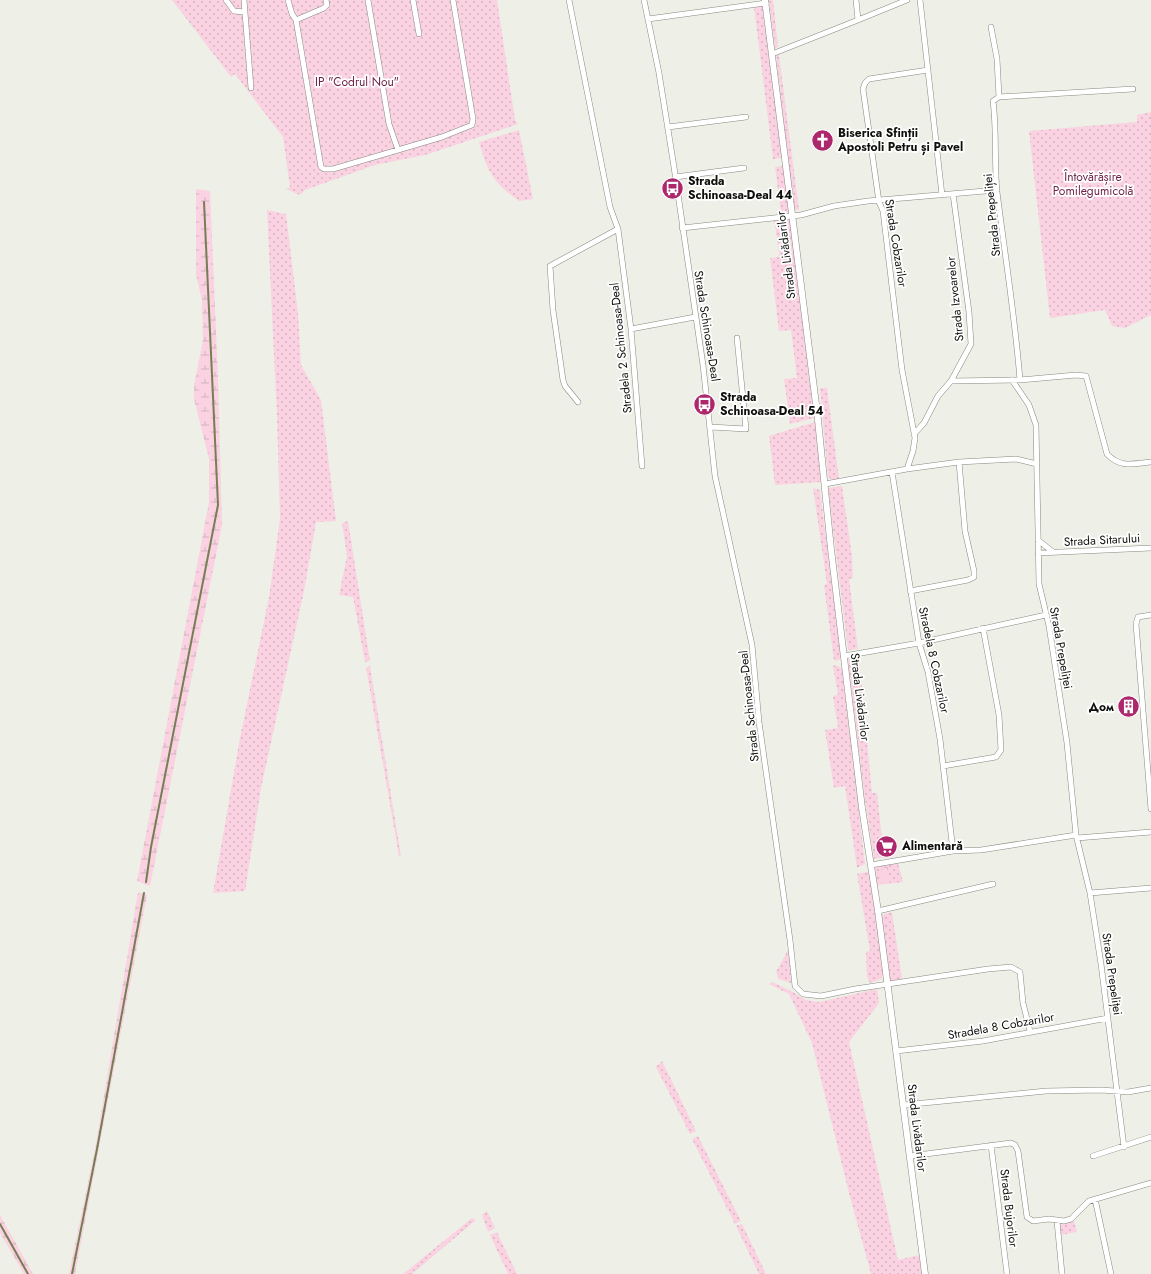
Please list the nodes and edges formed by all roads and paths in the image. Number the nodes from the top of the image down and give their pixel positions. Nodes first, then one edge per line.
1 (226, 0) edge
2 (244, 0) edge
3 (288, 0) edge
4 (326, 0) edge
5 (368, 0) edge
6 (413, 0) edge
7 (453, 0) edge
8 (569, 0) edge
9 (644, 0) edge
10 (856, 0) edge
11 (907, 0) edge
12 (920, 0) edge
13 (766, 1) edge
14 (244, 12) junction
15 (648, 19) junction
16 (296, 20) junction
17 (858, 20) junction
18 (991, 27) dead end
19 (419, 34) dead end
20 (772, 54) junction
21 (928, 70) junction
22 (251, 88) dead end
23 (1133, 89) dead end
24 (999, 97) junction
25 (746, 117) dead end
26 (668, 127) junction
27 (398, 150) junction
28 (744, 168) dead end
29 (675, 177) junction
30 (997, 190) junction
31 (953, 194) junction
32 (942, 196) junction
33 (879, 202) junction
34 (793, 215) junction
35 (682, 228) junction
36 (618, 229) junction
37 (695, 317) junction
38 (631, 329) junction
39 (737, 338) dead end
40 (1012, 380) junction
41 (1020, 380) junction
42 (951, 381) junction
43 (578, 402) dead end
44 (711, 427) junction
45 (914, 434) junction
46 (959, 462) junction
47 (1151, 462) edge
48 (1037, 464) junction
49 (642, 466) dead end
50 (907, 469) junction
51 (892, 472) junction
52 (825, 484) junction
53 (1038, 540) junction
54 (1151, 548) edge
55 (1053, 552) junction
56 (1038, 553) junction
57 (910, 592) junction
58 (1046, 615) junction
59 (1151, 615) edge
60 (983, 628) junction
61 (919, 643) junction
62 (844, 656) junction
63 (943, 766) junction
64 (1151, 809) edge
65 (1151, 832) edge
66 (1077, 836) junction
67 (953, 851) junction
68 (871, 865) junction
69 (993, 884) dead end
70 (1151, 888) edge
71 (1090, 893) junction
72 (878, 911) junction
73 (887, 985) junction
74 (1108, 1018) junction
75 (1030, 1031) junction
76 (896, 1051) junction
77 (1151, 1088) edge
78 (1116, 1091) junction
79 (903, 1105) junction
80 (1151, 1137) edge
81 (991, 1145) junction
82 (1124, 1147) junction
83 (910, 1156) junction
84 (1093, 1156) dead end
85 (1151, 1183) edge
86 (1095, 1198) junction
87 (1057, 1221) junction
88 (926, 1274) edge
89 (1007, 1274) edge
90 (1062, 1274) edge
91 (1111, 1274) edge

1 - 14 street
2 - 14 street
3 - 16 street
4 - 16 street
5 - 27 street
6 - 19 street
7 - 27 street
8 - 36 street, Stradela 2 Schinoasa-Deal
9 - 15 street, Strada Schinoasa-Deal
10 - 17 street
11 - 17 street
12 - 21 street
13 - 15 street
13 - 20 street, Strada Livădarilor
14 - 22 street
15 - 26 street, Strada Schinoasa-Deal
16 - 27 street
17 - 20 street
18 - 24 street, Strada Prepeliței
20 - 34 street, Strada Livădarilor
21 - 32 street
21 - 33 street, Strada Cobzarilor
23 - 24 street
24 - 30 street, Strada Prepeliței
25 - 26 street
26 - 29 street, Strada Schinoasa-Deal
28 - 29 street
29 - 35 street, Strada Schinoasa-Deal
30 - 31 street
30 - 41 street, Strada Prepeliței
31 - 32 street
31 - 42 street, Strada Izvoarelor
32 - 33 street
33 - 34 street
33 - 45 street, Strada Cobzarilor
34 - 35 street
34 - 52 street, Strada Livădarilor
35 - 37 street, Strada Schinoasa-Deal
36 - 38 street, Stradela 2 Schinoasa-Deal
36 - 43 street
37 - 38 street
37 - 44 street, Strada Schinoasa-Deal
38 - 49 street, Stradela 2 Schinoasa-Deal
39 - 44 street
40 - 41 street
40 - 42 street
40 - 48 street, Strada Prepeliței
41 - 47 street
42 - 45 street, Strada Izvoarelor
44 - 73 street, Strada Schinoasa-Deal
45 - 50 street, Strada Cobzarilor
46 - 48 street
46 - 50 street
46 - 57 street
48 - 53 street, Strada Prepeliței
50 - 51 street
51 - 52 street
51 - 57 street, Stradela 8 Cobzarilor
52 - 62 street, Strada Livădarilor
53 - 55 street, Strada Sitarului
53 - 56 street, Strada Prepeliței
54 - 55 street, Strada Sitarului
55 - 56 street, Strada Sitarului
56 - 58 street, Strada Prepeliței
57 - 61 street, Stradela 8 Cobzarilor
58 - 60 street
58 - 66 street, Strada Prepeliței
59 - 64 street
60 - 61 street
60 - 63 street
61 - 62 street
61 - 63 street, Stradela 8 Cobzarilor
62 - 68 street, Strada Livădarilor
63 - 67 street, Stradela 8 Cobzarilor
65 - 66 street
66 - 67 street
66 - 71 street, Strada Prepeliței
67 - 68 street
68 - 72 street, Strada Livădarilor
69 - 72 street
70 - 71 street
71 - 74 street, Strada Prepeliței
72 - 73 street, Strada Livădarilor
73 - 75 street
73 - 76 street, Strada Livădarilor
74 - 75 street, Stradela 8 Cobzarilor
74 - 78 street, Strada Prepeliței
75 - 76 street, Stradela 8 Cobzarilor
76 - 79 street, Strada Livădarilor
77 - 78 street
78 - 79 street
78 - 82 street, Strada Prepeliței
79 - 83 street, Strada Livădarilor
80 - 82 street
81 - 83 street
81 - 87 street
81 - 89 street, Strada Bujorilor
82 - 84 street
83 - 88 street, Strada Livădarilor
85 - 86 street
86 - 87 street
86 - 91 street
87 - 90 street

